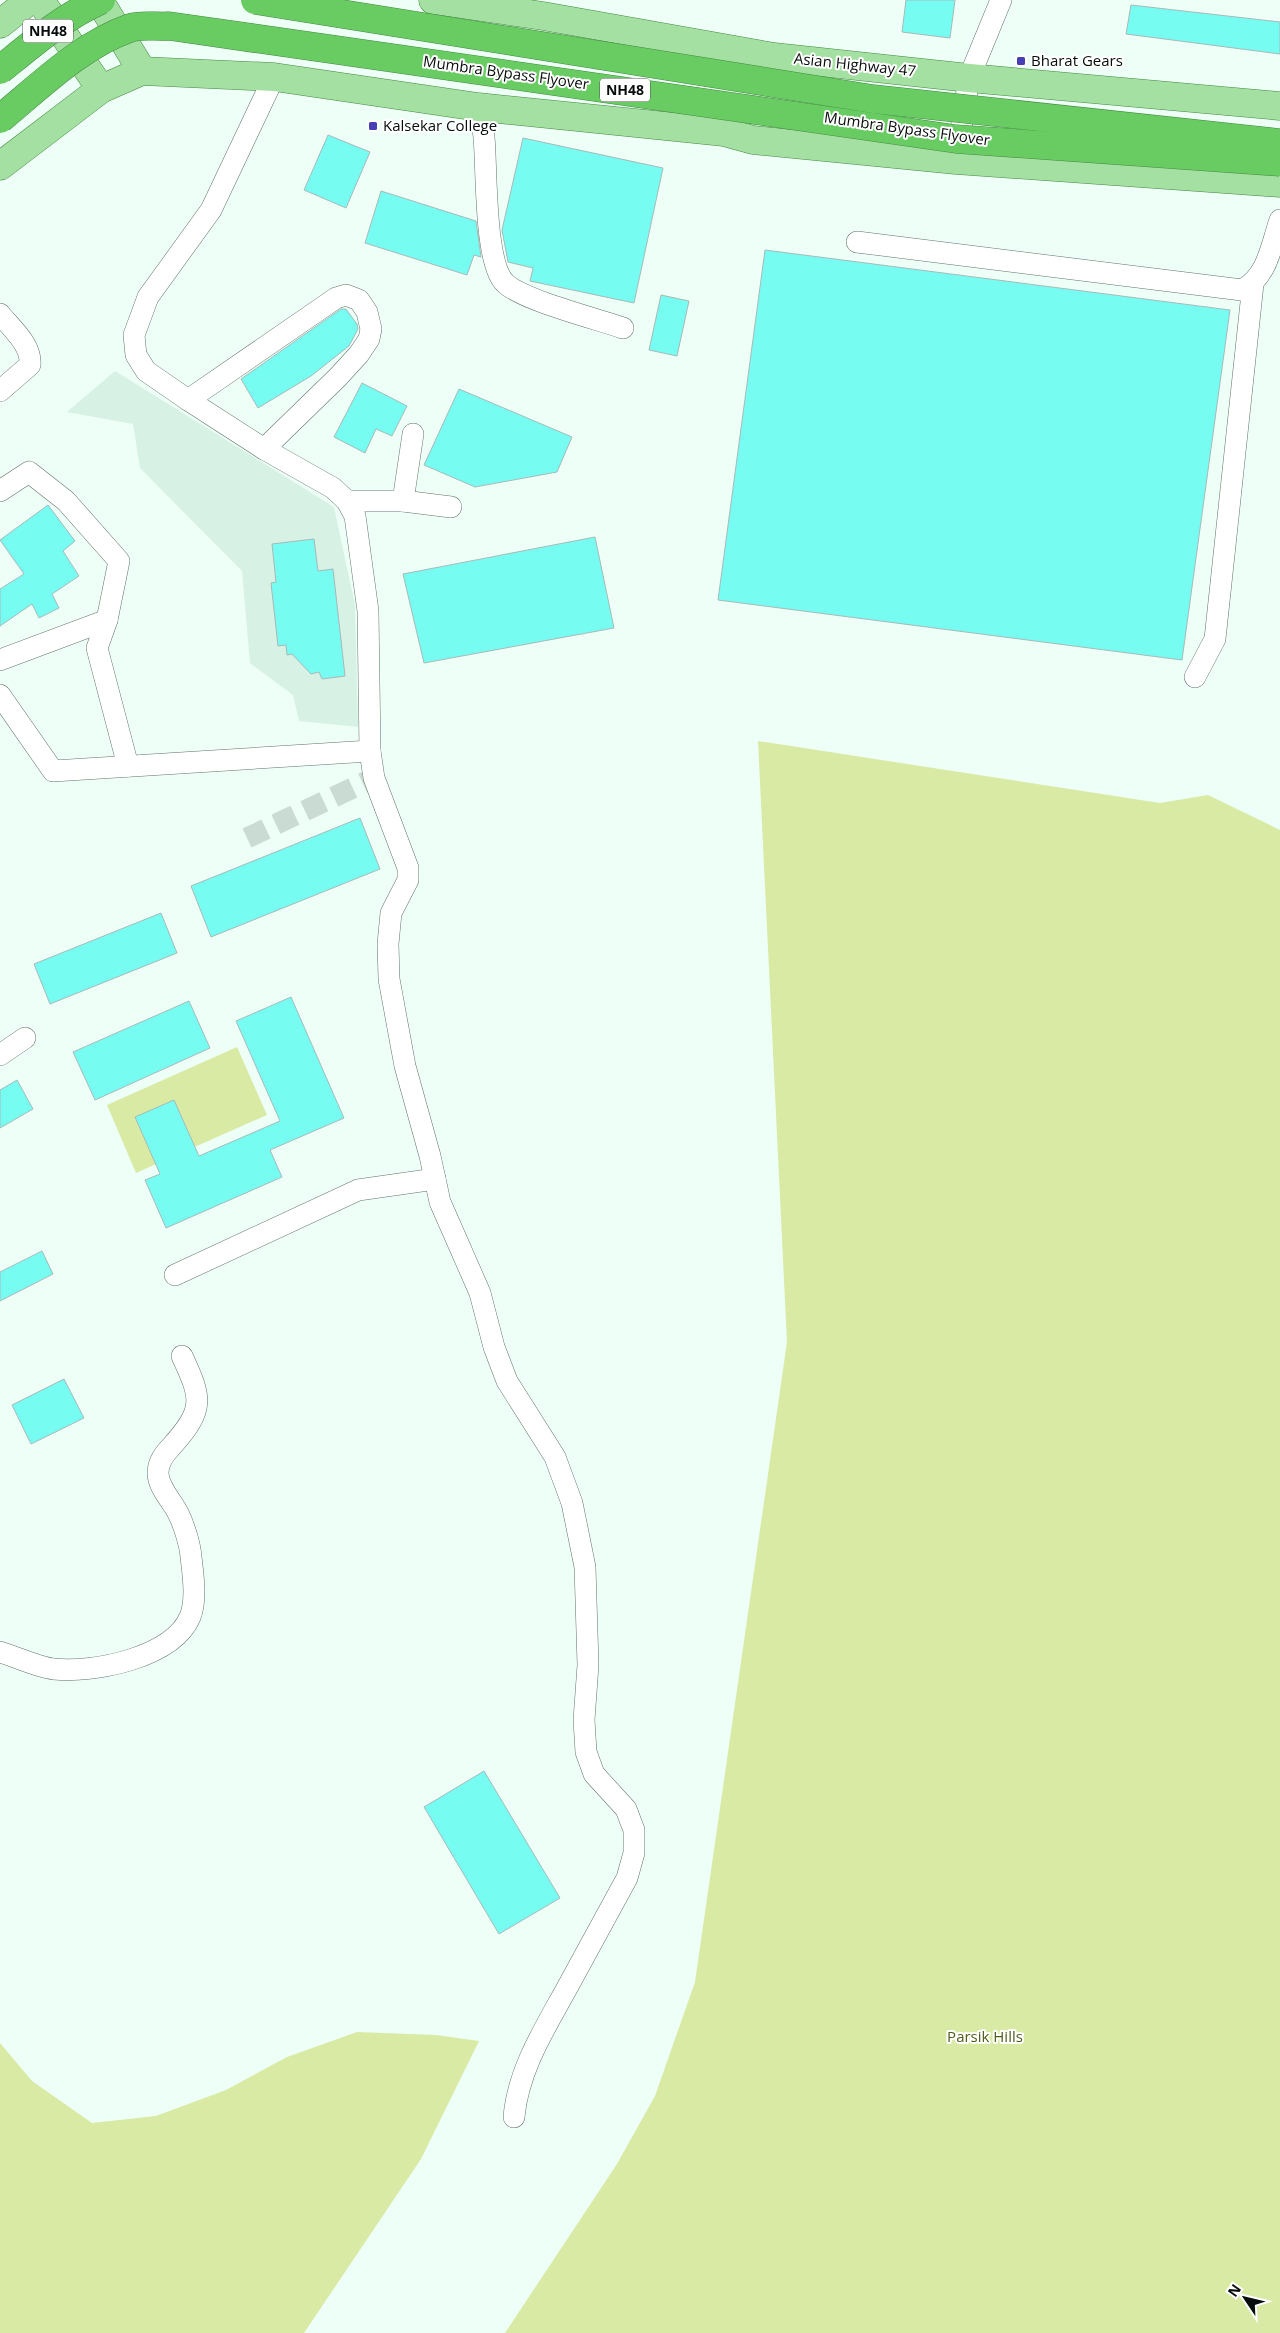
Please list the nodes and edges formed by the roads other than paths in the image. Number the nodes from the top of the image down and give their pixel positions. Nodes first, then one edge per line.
1 (30, 0) edge
2 (40, 0) edge
3 (100, 0) edge
4 (255, 0) edge
5 (433, 0) edge
6 (1001, 0) edge
7 (534, 7) edge
8 (0, 24) edge
9 (0, 70) edge
10 (142, 71) junction
11 (274, 77) junction
12 (969, 78) junction
13 (101, 89) junction
14 (1280, 106) edge
15 (478, 107) junction
16 (0, 119) edge
17 (1280, 143) edge
18 (956, 160) junction
19 (1280, 162) edge
20 (0, 166) edge
21 (1280, 183) edge
22 (1280, 220) edge
23 (858, 242) dead end
24 (1253, 284) junction
25 (0, 314) edge
26 (623, 328) dead end
27 (0, 391) edge
28 (188, 400) junction
29 (413, 434) dead end
30 (264, 449) junction
31 (0, 491) edge
32 (403, 500) junction
33 (347, 501) junction
34 (451, 507) dead end
35 (106, 620) junction
36 (0, 660) edge
37 (1195, 677) dead end
38 (1, 698) edge
39 (370, 751) junction
40 (128, 766) junction
41 (25, 1038) dead end
42 (0, 1055) edge
43 (435, 1179) junction
44 (175, 1275) dead end
45 (182, 1356) dead end
46 (0, 1652) edge
47 (514, 2117) dead end

1 - 8 main road, NH48
2 - 13 main road, NH48
3 - 9 highway, NH48, bridge
3 - 10 main road, NH48
4 - 17 highway, Mumbra Bypass Flyover / NH48, bridge
5 - 7 main road, Asian Highway 47
6 - 12 street
7 - 12 main road, Asian Highway 47
10 - 11 main road, NH48
10 - 13 main road, NH48
11 - 15 main road, NH48
11 - 28 street
12 - 14 main road, Asian Highway 47
12 - 18 street
13 - 20 main road, NH48
15 - 18 main road, NH48
15 - 26 street
16 - 19 highway, Mumbra Bypass Flyover / NH48, bridge
18 - 21 main road, NH48
22 - 24 street
23 - 24 street
24 - 37 street
25 - 27 street
28 - 30 street
28 - 30 street
29 - 32 street
30 - 33 street
31 - 35 street
32 - 33 street
32 - 34 street
33 - 39 street
35 - 36 street
35 - 40 street
38 - 40 street
39 - 40 street
39 - 43 street
41 - 42 street
43 - 44 street
43 - 47 street
45 - 46 street

